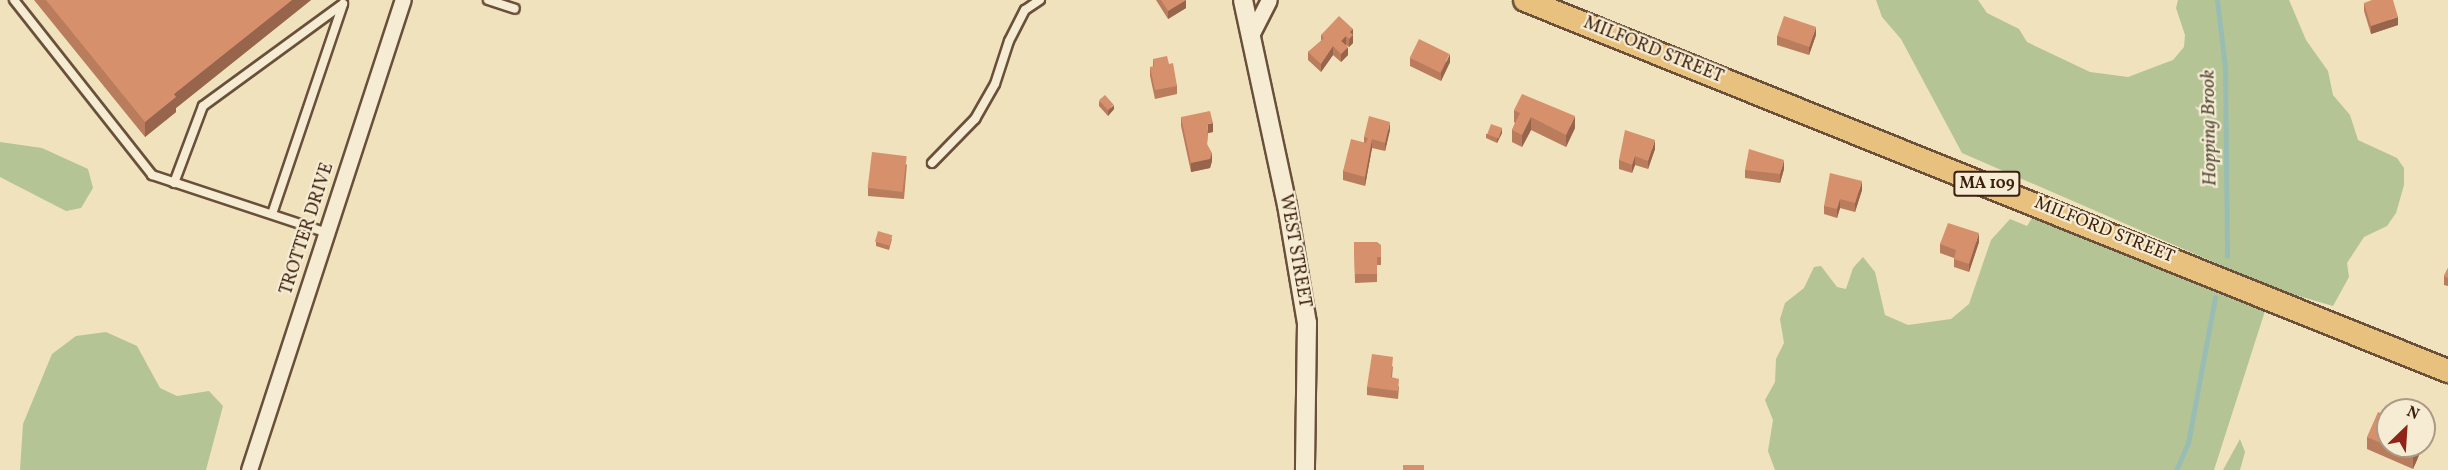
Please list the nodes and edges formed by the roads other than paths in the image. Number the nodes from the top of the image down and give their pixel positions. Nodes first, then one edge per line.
1 (14, 0) edge
2 (403, 0) edge
3 (488, 0) edge
4 (1040, 0) edge
5 (1243, 0) edge
6 (1269, 0) edge
7 (1525, 0) edge
8 (343, 2) edge
9 (515, 9) dead end
10 (1251, 34) junction
11 (932, 163) dead end
12 (174, 183) junction
13 (272, 214) junction
14 (327, 233) junction
15 (2448, 371) edge
16 (249, 470) edge
17 (1305, 470) edge

1 - 12 lane
2 - 14 street, TROTTER DRIVE
3 - 9 lane
4 - 11 lane
5 - 10 street, WEST STREET
6 - 10 street
7 - 15 main road, MILFORD STREET / MA 109
8 - 12 lane
8 - 13 lane
10 - 17 street, WEST STREET
12 - 13 lane
13 - 14 lane
14 - 16 street, TROTTER DRIVE

